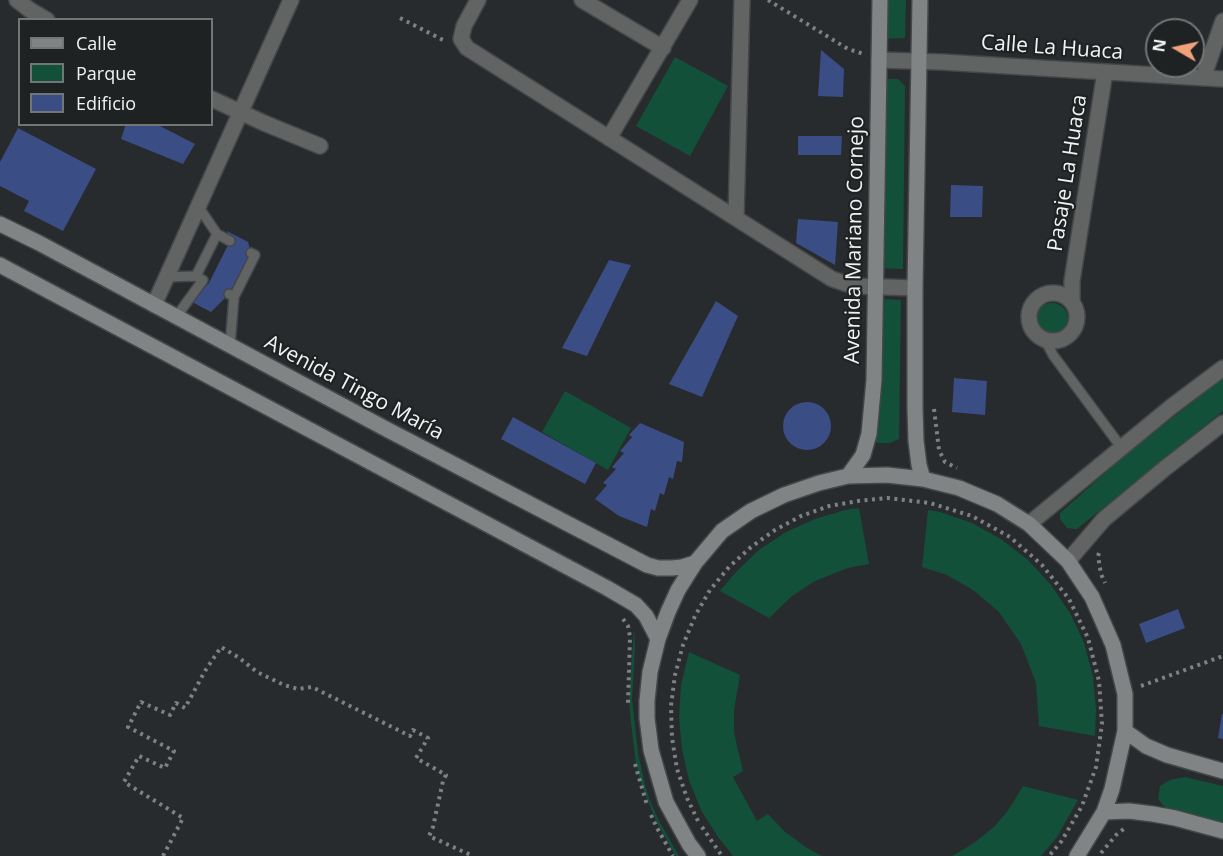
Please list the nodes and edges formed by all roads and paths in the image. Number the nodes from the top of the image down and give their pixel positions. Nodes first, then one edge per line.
1 (17, 0) edge
2 (291, 0) edge
3 (478, 0) edge
4 (582, 0) edge
5 (690, 0) edge
6 (742, 0) edge
7 (768, 0) edge
8 (880, 0) edge
9 (920, 0) edge
10 (44, 18) edge
11 (400, 18) dead end
12 (1223, 21) edge
13 (461, 39) junction
14 (663, 48) junction
15 (848, 49) dead end
16 (879, 60) junction
17 (919, 61) junction
18 (1105, 72) junction
19 (1205, 72) edge
20 (1145, 74) edge
21 (1203, 78) edge
22 (1223, 79) edge
23 (213, 99) edge
24 (240, 112) junction
25 (609, 138) junction
26 (320, 146) dead end
27 (198, 206) junction
28 (736, 217) junction
29 (0, 224) edge
30 (217, 234) junction
31 (230, 241) dead end
32 (251, 253) dead end
33 (0, 265) edge
34 (166, 277) junction
35 (203, 279) junction
36 (1072, 281) junction
37 (875, 287) junction
38 (915, 288) junction
39 (1056, 293) junction
40 (1072, 302) junction
41 (154, 305) junction
42 (176, 317) junction
43 (230, 345) junction
44 (1051, 346) junction
45 (1223, 368) edge
46 (915, 408) junction
47 (1223, 423) edge
48 (1121, 447) junction
49 (959, 469) dead end
50 (848, 476) junction
51 (923, 479) junction
52 (1029, 524) junction
53 (1068, 561) junction
54 (694, 563) junction
55 (658, 639) junction
56 (1223, 656) edge
57 (1140, 686) dead end
58 (1125, 731) junction
59 (1223, 771) edge
60 (1104, 812) junction
61 (1129, 826) dead end
62 (1223, 831) edge
63 (163, 856) edge
64 (473, 856) edge
65 (698, 856) edge
66 (722, 856) edge
67 (1049, 856) edge
68 (1077, 856) edge
69 (1099, 856) edge

1 - 10 street
2 - 24 street
3 - 13 street
4 - 14 street
5 - 14 street
6 - 28 street
7 - 15 path
8 - 16 main road, Avenida Mariano Cornejo
9 - 17 main road
11 - 13 path
12 - 19 street
13 - 25 street
14 - 25 street
16 - 17 street, Calle La Huaca
16 - 37 main road, Avenida Mariano Cornejo
17 - 18 street, Calle La Huaca
17 - 38 main road
18 - 20 street, Calle La Huaca
18 - 36 street, Pasaje La Huaca
21 - 22 street, Calle La Huaca
23 - 24 street
24 - 26 street
24 - 27 street
25 - 28 street
27 - 30 lane
27 - 34 street
28 - 37 street
29 - 41 main road, Avenida Tingo María
30 - 31 lane
30 - 35 lane
32 - 43 lane
33 - 55 main road
34 - 35 lane
34 - 41 street
35 - 42 lane
36 - 39 street, Pasaje La Huaca
36 - 40 street, Pasaje La Huaca
37 - 38 street
37 - 50 main road, Avenida Mariano Cornejo
38 - 46 main road
39 - 40 street
39 - 44 street
40 - 44 street
41 - 42 main road, Avenida Tingo María
42 - 43 main road, Avenida Tingo María
43 - 54 main road, Avenida Tingo María
44 - 48 lane
45 - 48 street
46 - 49 path
46 - 51 main road
47 - 53 street
48 - 52 street
50 - 51 main road
50 - 54 main road
51 - 52 main road
52 - 53 main road
53 - 58 main road
54 - 55 main road
55 - 65 main road
56 - 57 path
58 - 59 main road
58 - 60 main road
60 - 62 main road
60 - 68 main road
61 - 69 path
63 - 64 path
66 - 67 path

